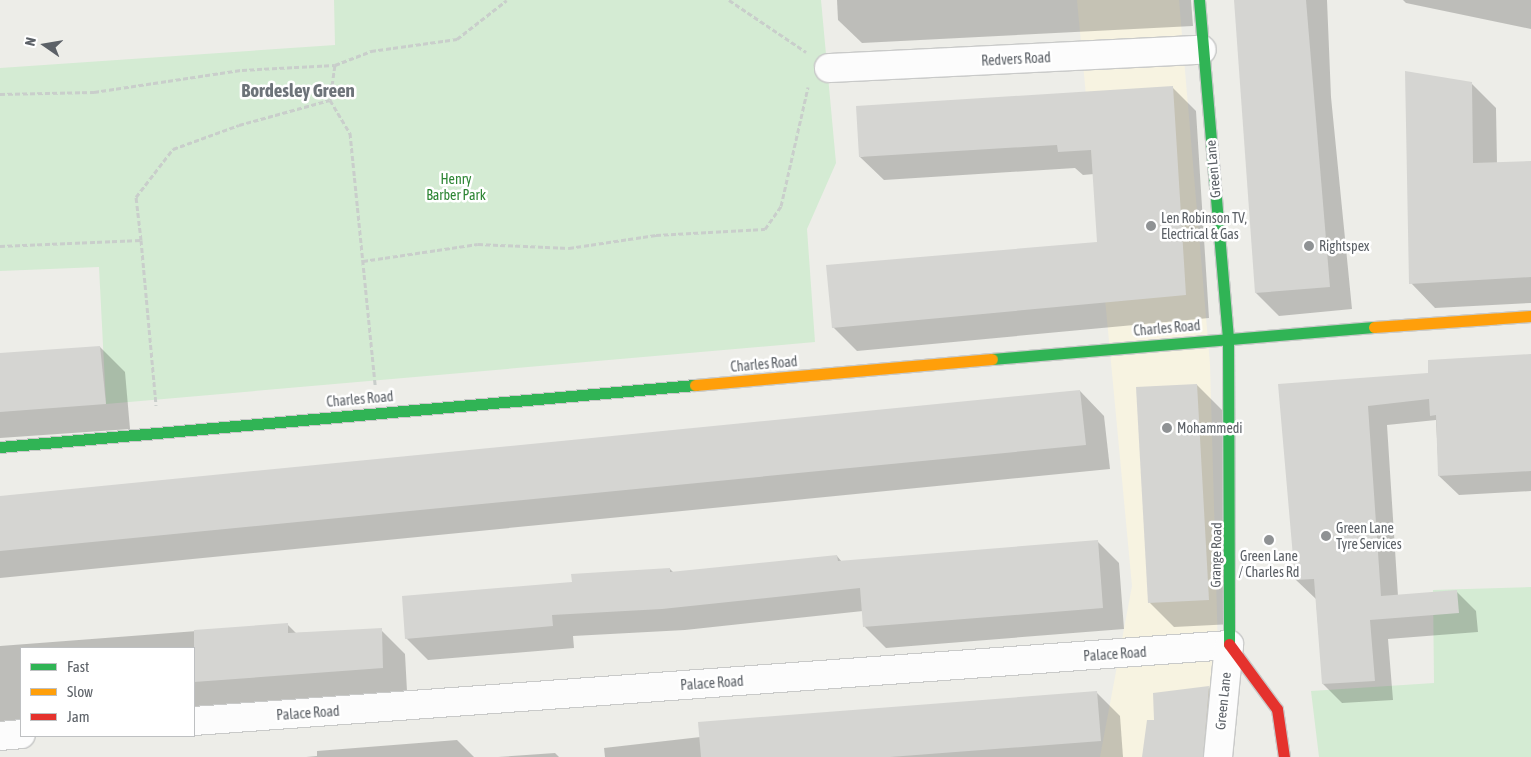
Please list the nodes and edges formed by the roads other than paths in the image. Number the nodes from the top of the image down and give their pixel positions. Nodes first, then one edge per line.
1 (1199, 0) edge
2 (1202, 50) junction
3 (829, 68) road end
4 (1531, 316) edge
5 (1228, 338) junction
6 (0, 447) edge
7 (1229, 645) junction
8 (195, 721) edge
9 (20, 734) edge
10 (0, 736) edge
11 (1218, 757) edge
12 (1284, 757) edge

1 - 2 street, Green Lane
2 - 3 street, Redvers Road
2 - 5 street, Green Lane
4 - 5 street, Charles Road
5 - 6 street, Charles Road
5 - 7 street, Grange Road
7 - 8 street, Palace Road
7 - 11 street, Green Lane
7 - 12 street
9 - 10 street

